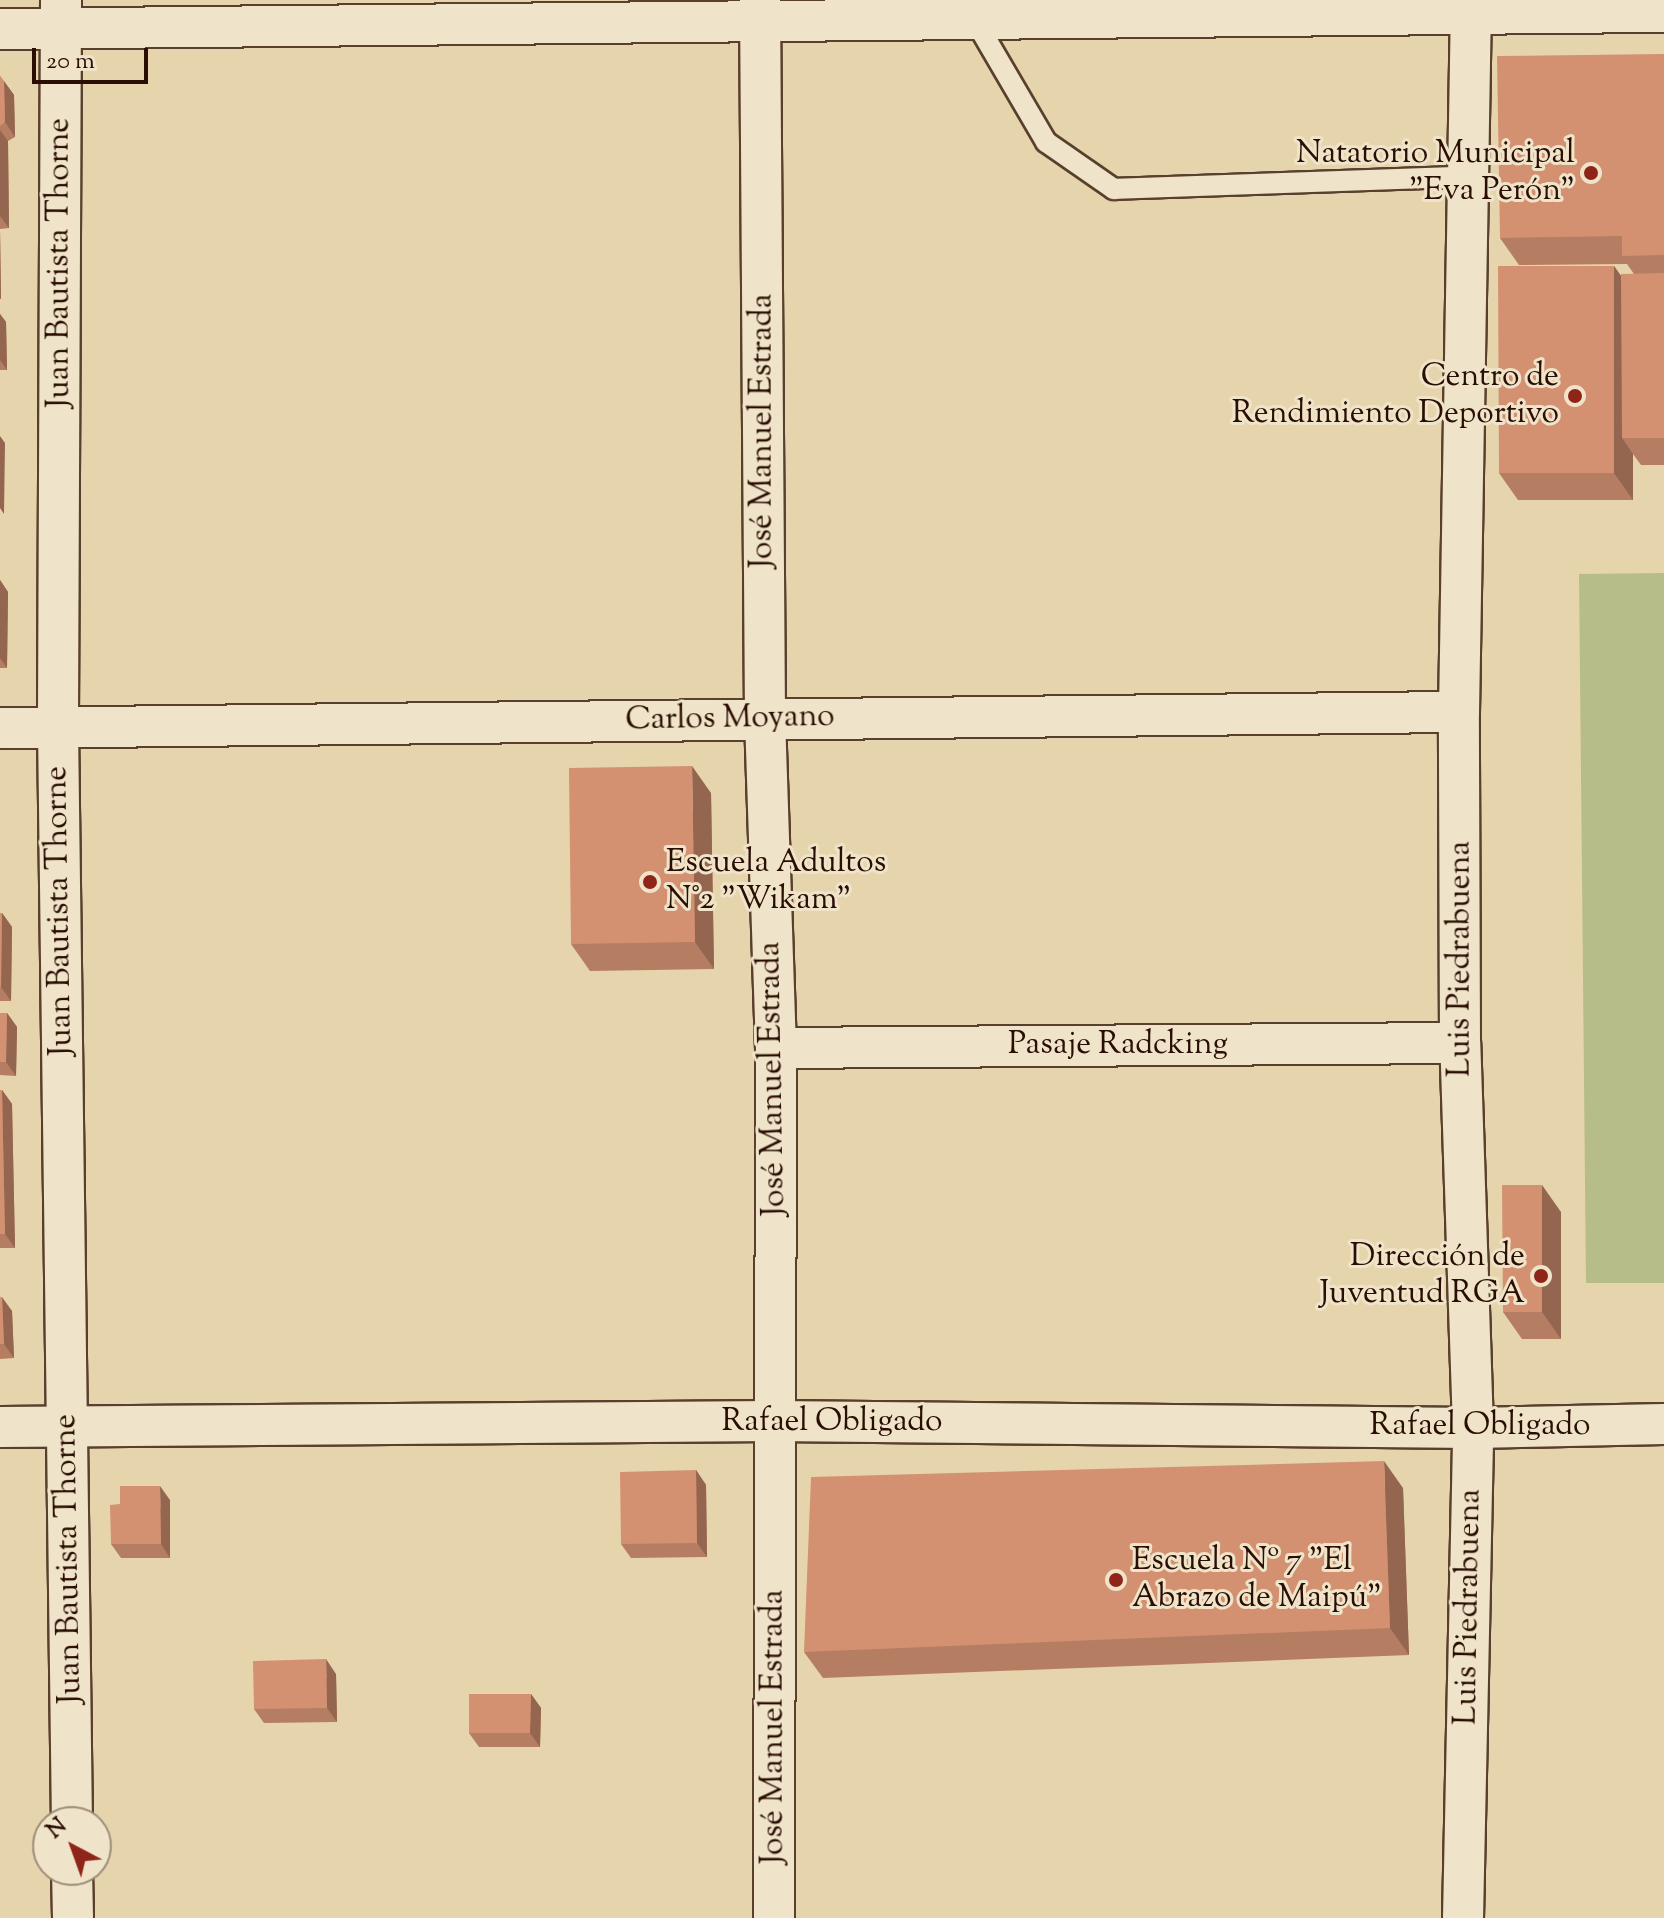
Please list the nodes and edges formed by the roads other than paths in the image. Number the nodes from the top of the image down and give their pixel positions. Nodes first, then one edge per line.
1 (1471, 7) edge
2 (760, 9) edge
3 (1664, 12) edge
4 (61, 15) edge
5 (976, 22) junction
6 (0, 29) edge
7 (1466, 177) junction
8 (1459, 712) junction
9 (765, 718) junction
10 (58, 727) junction
11 (0, 728) edge
12 (1460, 1043) junction
13 (776, 1048) junction
14 (773, 1421) junction
15 (1664, 1424) edge
16 (67, 1426) junction
17 (0, 1427) edge
18 (1473, 1428) junction
19 (72, 1806) edge
20 (72, 1886) edge
21 (73, 1918) edge
22 (774, 1918) edge
23 (1463, 1918) edge

1 - 3 street
1 - 5 street
1 - 7 street, Luis Piedrabuena
2 - 4 street
2 - 5 street
2 - 9 street, José Manuel Estrada
4 - 6 street
4 - 10 street, Juan Bautista Thorne
5 - 7 lane
7 - 8 street, Luis Piedrabuena
8 - 9 street, Carlos Moyano
8 - 12 street, Luis Piedrabuena
9 - 10 street, Carlos Moyano
9 - 13 street, José Manuel Estrada
10 - 11 street, Carlos Moyano
10 - 16 street, Juan Bautista Thorne
12 - 13 street, Pasaje Radcking
12 - 18 street, Luis Piedrabuena
13 - 14 street, José Manuel Estrada
14 - 16 street, Rafael Obligado
14 - 18 street, Rafael Obligado
14 - 22 street, José Manuel Estrada
15 - 18 street, Rafael Obligado
16 - 17 street, Rafael Obligado
16 - 19 street, Juan Bautista Thorne
18 - 23 street, Luis Piedrabuena
20 - 21 street

